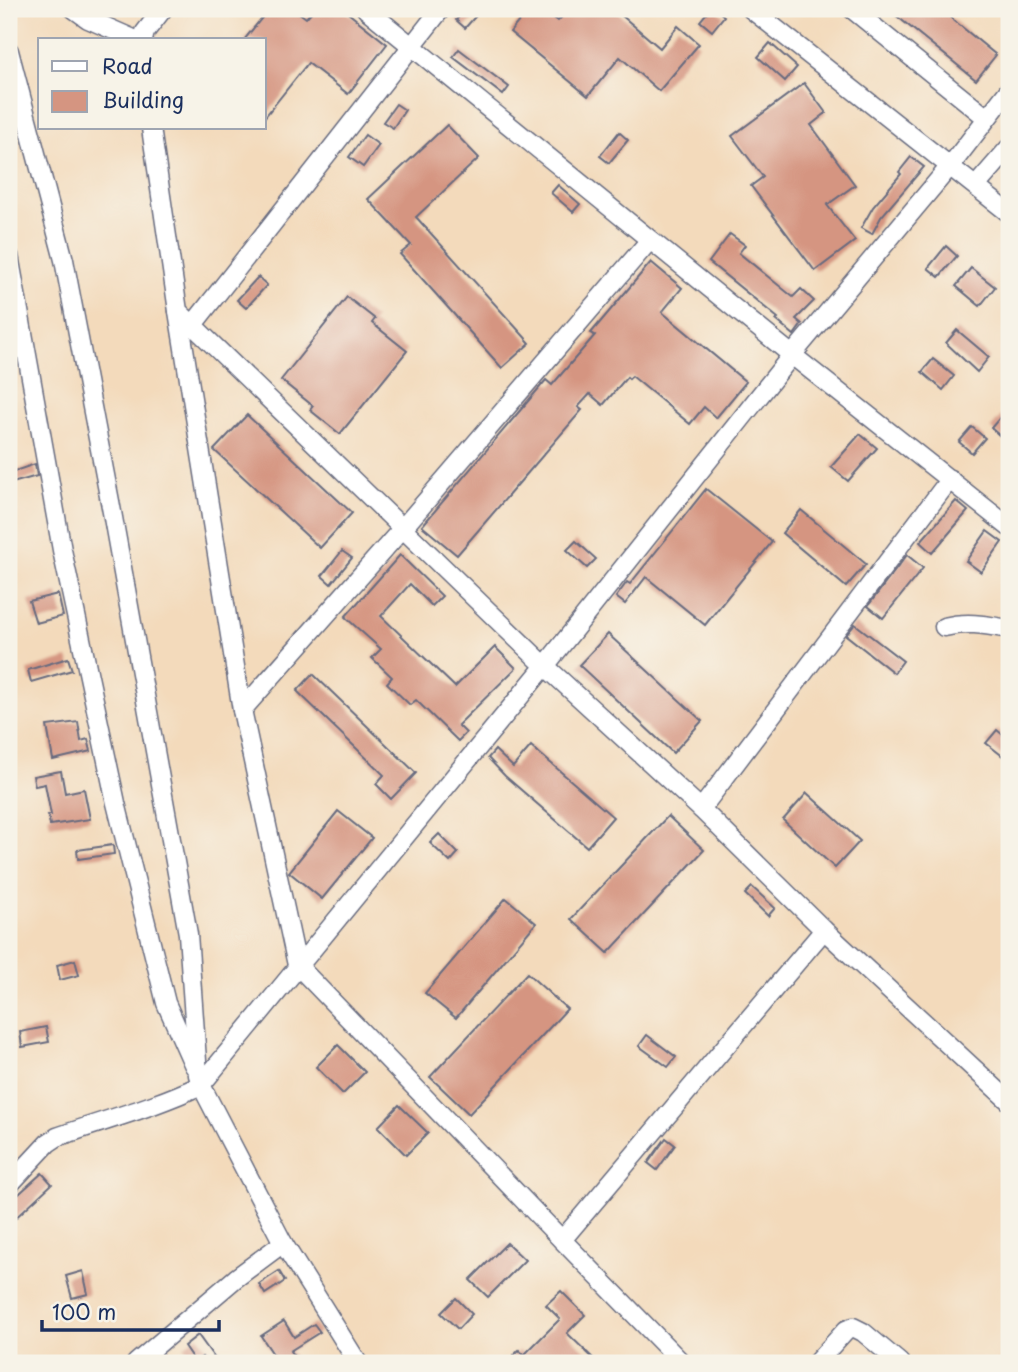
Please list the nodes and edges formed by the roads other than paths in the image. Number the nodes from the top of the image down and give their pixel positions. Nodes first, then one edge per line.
1 (74, 9) edge
2 (163, 9) edge
3 (366, 9) edge
4 (441, 9) edge
5 (751, 9) edge
6 (852, 9) edge
7 (131, 38) edge
8 (144, 38) edge
9 (411, 47) junction
10 (9, 51) edge
11 (1009, 90) edge
12 (988, 118) junction
13 (151, 130) edge
14 (1009, 148) edge
15 (951, 165) junction
16 (976, 186) junction
17 (1009, 213) edge
18 (650, 240) junction
19 (9, 256) edge
20 (178, 311) junction
21 (192, 326) junction
22 (792, 355) junction
23 (950, 479) junction
24 (1009, 527) edge
25 (402, 528) junction
26 (944, 627) dead end
27 (1009, 629) edge
28 (545, 666) junction
29 (242, 710) junction
30 (701, 809) junction
31 (824, 930) junction
32 (298, 965) junction
33 (200, 1080) junction
34 (1009, 1101) edge
35 (9, 1185) edge
36 (562, 1240) junction
37 (283, 1243) junction
38 (136, 1363) edge
39 (358, 1363) edge
40 (682, 1363) edge
41 (816, 1363) edge
42 (900, 1363) edge

1 - 7 street
2 - 8 street
3 - 9 street
4 - 9 street
5 - 15 street
6 - 12 street
9 - 18 street
9 - 21 street
10 - 33 street
11 - 12 street
12 - 15 street
13 - 20 street
14 - 16 street
15 - 16 street
15 - 22 street
16 - 17 street
18 - 22 street
18 - 25 street
19 - 33 street
20 - 21 street
20 - 29 street
21 - 25 street
22 - 23 street
22 - 28 street
23 - 24 street
23 - 30 street
25 - 28 street
25 - 29 street
26 - 27 street
28 - 30 street
28 - 32 street
29 - 32 street
30 - 31 street
31 - 34 street
31 - 36 street
32 - 33 street
32 - 36 street
33 - 35 street
33 - 37 street
36 - 40 street
37 - 38 street
37 - 39 street
41 - 42 street

